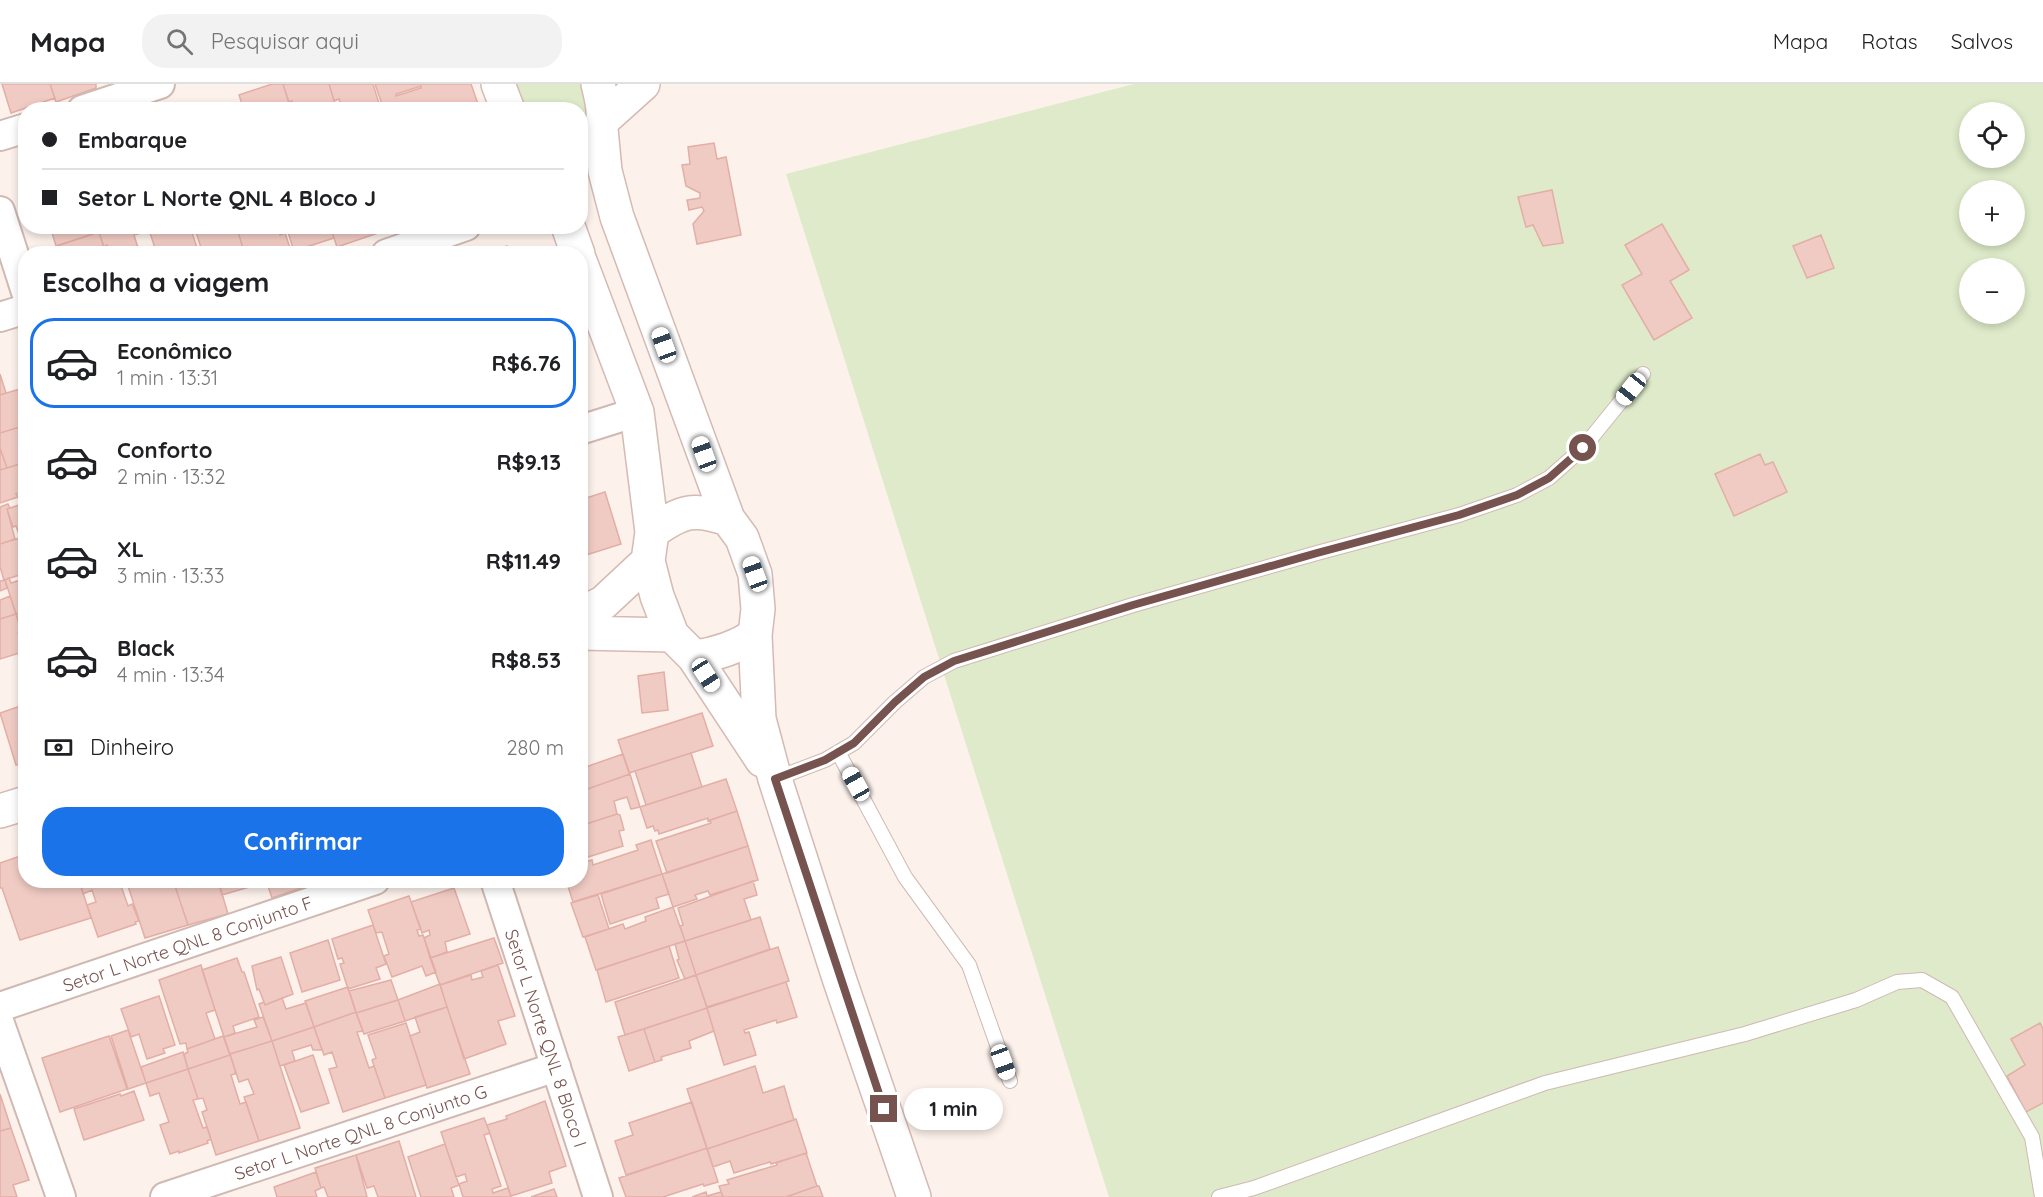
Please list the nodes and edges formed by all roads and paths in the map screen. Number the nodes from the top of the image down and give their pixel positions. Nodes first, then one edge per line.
1 (160, 84) edge
2 (498, 84) edge
3 (598, 84) edge
4 (643, 84) edge
5 (106, 102) edge
6 (505, 102) edge
7 (18, 130) edge
8 (595, 130) edge
9 (0, 136) edge
10 (0, 211) edge
11 (443, 234) edge
12 (409, 246) edge
13 (18, 267) edge
14 (588, 282) edge
15 (18, 311) edge
16 (0, 317) edge
17 (1643, 374) dead end
18 (637, 412) junction
19 (588, 427) edge
20 (728, 519) junction
21 (650, 546) junction
22 (588, 610) edge
23 (588, 634) edge
24 (755, 635) junction
25 (683, 646) junction
26 (838, 752) junction
27 (775, 779) junction
28 (18, 806) edge
29 (0, 812) edge
30 (351, 888) edge
31 (498, 888) edge
32 (0, 1007) edge
33 (0, 1024) edge
34 (556, 1067) junction
35 (1010, 1081) dead end
36 (61, 1197) edge
37 (165, 1197) edge
38 (598, 1197) edge
39 (914, 1197) edge
40 (1219, 1197) edge
41 (2042, 1197) edge

1 - 5 street
2 - 6 main road
3 - 8 main road
4 - 8 main road
7 - 9 street
8 - 20 main road
10 - 13 street
11 - 12 street
14 - 18 main road
15 - 16 street
17 - 26 lane
18 - 19 street
18 - 21 main road
20 - 21 main road
20 - 24 main road
21 - 22 main road
21 - 25 main road
23 - 25 main road
24 - 25 main road
24 - 27 main road
25 - 27 main road
26 - 27 lane
26 - 35 lane
27 - 39 main road
28 - 29 main road
30 - 32 street, Setor L Norte QNL 8 Conjunto F
31 - 34 street, Setor L Norte QNL 8 Bloco I
33 - 36 street
34 - 37 street, Setor L Norte QNL 8 Conjunto G
34 - 38 street, Setor L Norte QNL 8 Bloco I
40 - 41 lane

